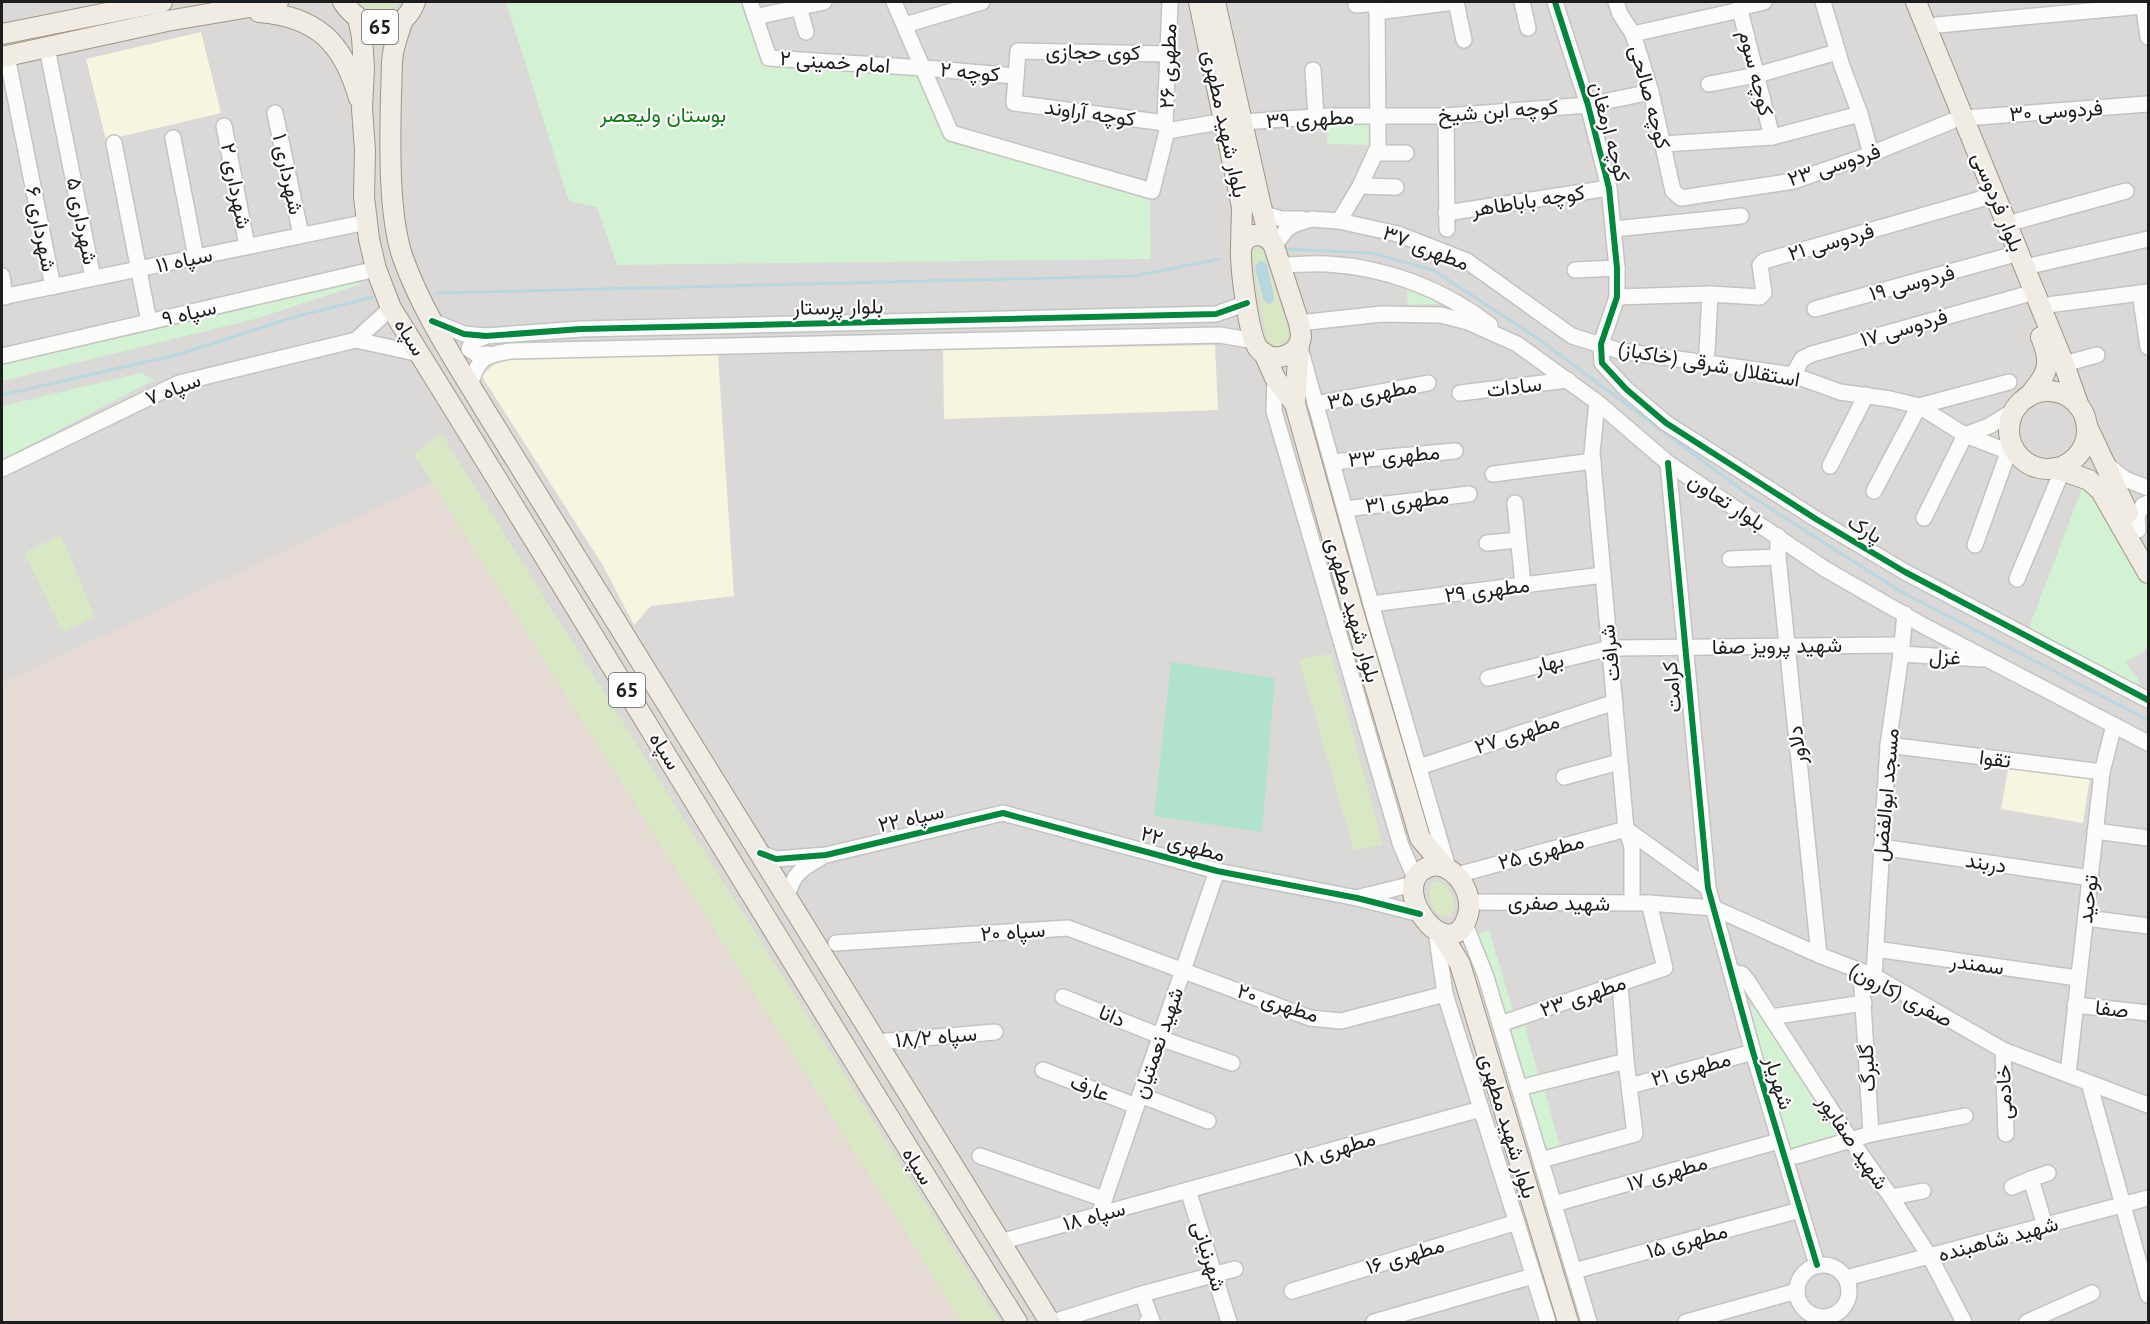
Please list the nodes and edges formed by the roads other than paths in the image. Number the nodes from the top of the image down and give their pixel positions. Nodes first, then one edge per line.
1 (179, 2) edge
2 (279, 2) edge
3 (415, 2) edge
4 (750, 2) edge
5 (824, 2) edge
6 (894, 2) edge
7 (982, 2) edge
8 (1170, 2) edge
9 (1199, 2) edge
10 (1215, 2) edge
11 (1455, 2) edge
12 (1522, 2) edge
13 (1555, 2) edge
14 (1616, 2) edge
15 (1764, 2) edge
16 (1823, 2) edge
17 (1903, 2) edge
18 (1916, 2) edge
19 (2143, 4) edge
20 (1356, 5) dead end
21 (1377, 6) edge
22 (1739, 6) edge
23 (345, 7) edge
24 (799, 7) junction
25 (235, 10) junction
26 (165, 11) edge
27 (755, 16) junction
28 (402, 22) junction
29 (905, 25) junction
30 (1927, 26) junction
31 (1528, 28) dead end
32 (806, 32) dead end
33 (2, 34) edge
34 (1633, 34) junction
35 (2148, 37) edge
36 (1464, 40) dead end
37 (47, 48) junction
38 (1837, 52) junction
39 (1169, 54) junction
40 (4, 56) edge
41 (924, 68) junction
42 (1313, 70) dead end
43 (1757, 75) junction
44 (1017, 76) junction
45 (1709, 84) dead end
46 (1651, 92) junction
47 (2148, 104) edge
48 (1588, 105) junction
49 (275, 113) dead end
50 (1860, 114) junction
51 (1379, 116) junction
52 (1446, 116) junction
53 (363, 117) junction
54 (1316, 117) junction
55 (1958, 120) junction
56 (1234, 121) junction
57 (391, 122) junction
58 (224, 126) dead end
59 (1166, 127) junction
60 (1772, 137) junction
61 (173, 138) dead end
62 (114, 143) dead end
63 (1664, 144) junction
64 (1375, 153) junction
65 (1406, 153) dead end
66 (1871, 154) junction
67 (1360, 186) junction
68 (1396, 187) dead end
69 (1609, 188) junction
70 (2126, 190) dead end
71 (1676, 195) joint
72 (1984, 198) junction
73 (1446, 213) junction
74 (1263, 214) junction
75 (1741, 216) dead end
76 (1311, 219) junction
77 (1339, 221) junction
78 (367, 222) junction
79 (2007, 224) junction
80 (1614, 229) junction
81 (1447, 230) dead end
82 (301, 235) junction
83 (2148, 239) edge
84 (1272, 243) junction
85 (247, 246) junction
86 (1241, 247) junction
87 (196, 257) junction
88 (2016, 262) junction
89 (1280, 265) junction
90 (1617, 268) junction
91 (140, 269) junction
92 (376, 269) junction
93 (1575, 270) dead end
94 (2, 276) edge
95 (93, 278) junction
96 (52, 287) junction
97 (2144, 292) edge
98 (1710, 294) junction
99 (2024, 295) junction
100 (3, 297) edge
101 (1617, 297) junction
102 (1247, 303) junction
103 (2040, 306) junction
104 (391, 308) junction
105 (1815, 309) dead end
106 (432, 321) junction
107 (149, 322) junction
108 (1299, 323) junction
109 (723, 326) junction
110 (486, 336) junction
111 (356, 340) junction
112 (1299, 344) junction
113 (1517, 344) junction
114 (1601, 344) junction
115 (724, 347) junction
116 (1259, 347) junction
117 (2148, 347) edge
118 (1707, 352) dead end
119 (420, 354) junction
120 (488, 354) junction
121 (2097, 355) dead end
122 (2, 356) edge
123 (2064, 364) junction
124 (1793, 375) junction
125 (1275, 378) junction
126 (1568, 380) junction
127 (2009, 382) dead end
128 (1428, 383) dead end
129 (470, 386) junction
130 (1460, 393) dead end
131 (1866, 395) junction
132 (1597, 402) junction
133 (2021, 403) junction
134 (1295, 404) junction
135 (1315, 404) junction
136 (2078, 404) junction
137 (1919, 406) junction
138 (2087, 426) junction
139 (1965, 435) junction
140 (1455, 451) dead end
141 (2014, 455) junction
142 (1593, 461) junction
143 (1332, 462) junction
144 (2103, 462) junction
145 (1668, 463) junction
146 (1830, 466) dead end
147 (2, 469) edge
148 (2058, 470) junction
149 (1492, 474) dead end
150 (2148, 488) edge
151 (1874, 491) dead end
152 (1470, 494) dead end
153 (1515, 503) dead end
154 (2148, 503) edge
155 (1345, 509) junction
156 (1924, 518) dead end
157 (2138, 530) junction
158 (1778, 536) junction
159 (1518, 540) junction
160 (1487, 543) dead end
161 (1975, 545) dead end
162 (2148, 549) edge
163 (1778, 557) junction
164 (1730, 559) dead end
165 (2148, 573) edge
166 (1603, 575) junction
167 (2017, 579) dead end
168 (1523, 585) junction
169 (1371, 604) junction
170 (1905, 614) junction
171 (1787, 646) junction
172 (1685, 647) junction
173 (1613, 648) junction
174 (1902, 650) junction
175 (1989, 659) junction
176 (1488, 678) dead end
177 (2148, 700) edge
178 (1615, 702) junction
179 (2114, 725) junction
180 (2148, 743) edge
181 (1888, 745) junction
182 (1619, 762) junction
183 (1419, 766) junction
184 (2102, 772) junction
185 (1564, 777) dead end
186 (1003, 813) joint
187 (1626, 829) junction
188 (2095, 831) junction
189 (1420, 838) junction
190 (2148, 838) edge
191 (1881, 847) junction
192 (760, 853) junction
193 (826, 855) junction
194 (1449, 870) junction
195 (1217, 871) junction
196 (2091, 878) junction
197 (1416, 879) junction
198 (1708, 888) junction
199 (787, 897) junction
200 (1357, 898) junction
201 (1469, 902) junction
202 (1632, 903) junction
203 (1649, 903) junction
204 (1714, 908) junction
205 (1420, 914) junction
206 (2086, 918) junction
207 (2148, 926) edge
208 (1450, 929) junction
209 (836, 943) dead end
210 (1876, 949) junction
211 (1819, 955) junction
212 (1183, 970) junction
213 (1732, 972) junction
214 (1867, 973) junction
215 (2077, 978) junction
216 (1620, 984) junction
217 (1444, 994) junction
218 (1063, 997) dead end
219 (1864, 1003) junction
220 (2075, 1005) junction
221 (2148, 1013) edge
222 (1771, 1017) junction
223 (1500, 1024) junction
224 (994, 1032) dead end
225 (1160, 1037) junction
226 (877, 1042) junction
227 (2003, 1050) junction
228 (1753, 1052) junction
229 (1626, 1061) junction
230 (1233, 1063) dead end
231 (1043, 1070) dead end
232 (2068, 1074) junction
233 (2089, 1083) junction
234 (1630, 1086) junction
235 (1519, 1088) junction
236 (1138, 1100) junction
237 (2148, 1105) edge
238 (1481, 1109) junction
239 (1965, 1116) dead end
240 (1208, 1121) dead end
241 (1871, 1134) junction
242 (2006, 1134) dead end
243 (1850, 1139) junction
244 (1779, 1141) junction
245 (980, 1156) dead end
246 (1796, 1156) dead end
247 (1541, 1160) junction
248 (2048, 1173) dead end
249 (2031, 1179) junction
250 (2012, 1187) dead end
251 (1188, 1190) junction
252 (1923, 1191) dead end
253 (1891, 1197) junction
254 (2148, 1198) edge
255 (1104, 1199) junction
256 (1554, 1204) junction
257 (2122, 1206) junction
258 (1800, 1210) junction
259 (1099, 1215) junction
260 (1517, 1222) junction
261 (2045, 1226) junction
262 (1000, 1242) junction
263 (1930, 1257) junction
264 (1817, 1265) junction
265 (1235, 1269) dead end
266 (1574, 1271) junction
267 (1533, 1276) junction
268 (1207, 1277) junction
269 (1846, 1278) junction
270 (2147, 1286) edge
271 (1292, 1291) dead end
272 (1797, 1291) junction
273 (2092, 1293) dead end
274 (1142, 1294) junction
275 (1834, 1318) edge
276 (1017, 1323) edge
277 (1052, 1323) edge
278 (1147, 1323) edge
279 (1229, 1323) edge
280 (1374, 1323) edge
281 (1548, 1323) edge
282 (1568, 1323) edge
283 (1589, 1323) edge
284 (1686, 1323) edge
285 (1964, 1323) edge
286 (2027, 1323) edge

1 - 26 main road
2 - 25 main road
3 - 28 main road, 65
4 - 27 street, امام خمینی ۲
5 - 24 street
6 - 29 street
7 - 29 street
8 - 39 street, مطهری ۲۶
9 - 56 main road, بلوار شهید مطهری
10 - 56 main road, بلوار شهید مطهری
11 - 21 street
11 - 36 street
12 - 31 street
13 - 48 street, کوچه ارمغان
14 - 34 street, کوچه صالحی
15 - 22 street
16 - 38 street
17 - 55 main road, بلوار فردوسی
18 - 30 main road, بلوار فردوسی
19 - 30 street
19 - 35 street
20 - 21 street
21 - 51 street
22 - 34 street
22 - 43 street, کوچه سوم
23 - 28 main road, 65
23 - 53 main road, سپاه / 65
24 - 27 street
24 - 32 street
25 - 26 main road
25 - 53 main road
26 - 33 main road
26 - 37 main road
27 - 41 street, امام خمینی ۲
28 - 57 main road, سپاه / 65
29 - 41 street
30 - 55 main road, بلوار فردوسی
34 - 46 street, کوچه صالحی
37 - 40 main road
37 - 95 street, شهرداری ۵
38 - 43 street
38 - 50 street
39 - 44 street, کوی حجازی
39 - 59 street, مطهری ۲۶
40 - 96 street, شهرداری ۶
41 - 44 street, کوچه ۲
41 - 59 street, مطهری ۲۶
42 - 54 street
43 - 45 street
43 - 60 street, کوچه سوم
44 - 59 street, کوچه آراوند
46 - 48 street, کوچه ابن شیخ
46 - 63 street, کوچه صالحی
47 - 55 street, فردوسی ۳۰
48 - 52 street, کوچه ابن شیخ
48 - 69 street, کوچه ارمغان
49 - 82 street, شهرداری ۱
50 - 60 street
50 - 66 street
51 - 52 street, کوچه ابن شیخ
51 - 54 street, مطهری ۳۹
51 - 64 street
52 - 73 street, کوچه باباطاهر
53 - 57 main road
53 - 78 main road, سپاه / 65
54 - 56 street, مطهری ۳۹
55 - 66 street, فردوسی ۲۳
55 - 72 main road, بلوار فردوسی
55 - 79 main road, بلوار فردوسی
56 - 59 street, کوچه آراوند
56 - 74 main road, بلوار شهید مطهری
56 - 86 main road, بلوار شهید مطهری
57 - 106 main road, سپاه / 65
58 - 85 street, شهرداری ۲
60 - 63 street
61 - 87 street
62 - 91 street
63 - 71 street, کوچه صالحی
64 - 65 street
64 - 67 street
66 - 71 street, فردوسی ۲۳
67 - 68 street
67 - 77 street
69 - 73 street, کوچه باباطاهر
69 - 80 street, کوچه ارمغان
70 - 79 street
72 - 88 main road, بلوار فردوسی
72 - 98 street, فردوسی ۲۱
73 - 81 street, کوچه باباطاهر
74 - 76 street, مطهری ۳۷
74 - 84 main road, بلوار شهید مطهری
75 - 80 street
76 - 77 street, مطهری ۳۷
76 - 84 street
77 - 114 street, مطهری ۳۷
78 - 82 street, سپاه ۱۱
78 - 92 main road, سپاه / 65
79 - 88 main road, بلوار فردوسی
80 - 90 street, کوچه ارمغان
82 - 85 street, سپاه ۱۱
83 - 88 street, فردوسی ۱۹
84 - 86 main road
84 - 89 main road, بلوار شهید مطهری
85 - 87 street, سپاه ۱۱
86 - 102 main road, بلوار شهید مطهری
87 - 91 street, سپاه ۱۱
88 - 99 main road, بلوار فردوسی
88 - 103 main road, بلوار فردوسی
88 - 105 street, فردوسی ۱۹
89 - 108 main road, بلوار شهید مطهری
89 - 113 street
90 - 93 street
90 - 101 street, کوچه ارمغان
91 - 95 street, سپاه ۱۱
91 - 107 street
92 - 104 main road, سپاه / 65
92 - 107 street, سپاه ۹
94 - 100 street
95 - 96 street, سپاه ۱۱
96 - 100 street, سپاه ۱۱
97 - 103 street
97 - 117 street
98 - 101 street
98 - 118 street
99 - 124 street, فردوسی ۱۷
99 - 133 main road, بلوار فردوسی
101 - 114 street, کوچه ارمغان
102 - 109 street, بلوار پرستار
102 - 116 main road, بلوار شهید مطهری
103 - 123 main road, بلوار فردوسی
104 - 111 street, سپاه ۷
104 - 119 main road, سپاه / 65
106 - 110 street, بلوار پرستار
106 - 129 main road, سپاه / 65
107 - 122 street, سپاه ۹
108 - 112 main road, بلوار شهید مطهری
108 - 113 street, بلوار تعاون
109 - 110 street, بلوار پرستار
109 - 115 street
110 - 120 street
111 - 119 street, سپاه ۷
111 - 147 street, سپاه ۷
112 - 116 main road
112 - 134 main road, بلوار شهید مطهری
112 - 135 street
113 - 126 street, بلوار تعاون
114 - 124 street, استقلال شرقی (خاکباز)
114 - 177 street, پارک
115 - 116 street, بلوار پرستار
115 - 120 street, بلوار پرستار
116 - 125 main road, بلوار شهید مطهری
119 - 276 main road, سپاه / 65
120 - 129 street
121 - 123 street
123 - 136 main road, بلوار فردوسی
124 - 131 street, استقلال شرقی (خاکباز)
125 - 134 main road, بلوار شهید مطهری
125 - 197 street
126 - 130 street, سادات
126 - 132 street, بلوار تعاون
127 - 137 street
128 - 135 street, مطهری ۳۵
129 - 192 main road, سپاه / 65
131 - 137 street, استقلال شرقی (خاکباز)
131 - 146 street
132 - 142 street, شرافت
132 - 145 street, بلوار تعاون
133 - 136 main road
133 - 139 street
133 - 141 main road
134 - 189 main road, بلوار شهید مطهری
135 - 143 street
136 - 138 main road
137 - 139 street, استقلال شرقی (خاکباز)
137 - 151 street
138 - 144 main road
138 - 148 main road
139 - 141 street, استقلال شرقی (خاکباز)
139 - 156 street
140 - 143 street, مطهری ۳۳
141 - 148 main road
141 - 161 street
142 - 149 street
142 - 166 street, شرافت
143 - 155 street
144 - 150 street
144 - 157 main road
145 - 158 street, بلوار تعاون
145 - 172 street, کرامت
148 - 165 main road
148 - 167 street
152 - 155 street, مطهری ۳۱
153 - 159 street
154 - 157 street
155 - 169 street
157 - 162 main road
158 - 163 street, دلاور
158 - 170 street, بلوار تعاون
159 - 160 street
159 - 168 street
163 - 164 street
163 - 171 street, دلاور
166 - 168 street, مطهری ۲۹
166 - 173 street, شرافت
168 - 169 street, مطهری ۲۹
169 - 183 street
170 - 174 street, مسجد ابوالفضل
170 - 175 street, بلوار تعاون
171 - 172 street, شهید پرویز صفا
171 - 174 street, شهید پرویز صفا
171 - 211 street, دلاور
172 - 173 street, شهید پرویز صفا
172 - 198 street, کرامت
173 - 176 street, بهار
173 - 178 street, شرافت
174 - 175 street, غزل
174 - 181 street, مسجد ابوالفضل
175 - 179 street, بلوار تعاون
178 - 182 street, شرافت
178 - 183 street, مطهری ۲۷
179 - 180 street, بلوار تعاون
179 - 184 street, توحید
181 - 184 street, تقوا
181 - 191 street, مسجد ابوالفضل
182 - 185 street
182 - 187 street, شرافت
183 - 194 street
184 - 188 street, توحید
186 - 193 street, سپاه ۲۲
186 - 195 street, مطهری ۲۲
187 - 194 street, مطهری ۲۵
187 - 198 street
187 - 202 street, شرافت
188 - 190 street
188 - 196 street, توحید
189 - 194 main road, بلوار شهید مطهری
189 - 197 main road
191 - 196 street, دربند
191 - 210 street, مسجد ابوالفضل
192 - 193 street
192 - 199 main road, سپاه / 65
193 - 199 street
194 - 197 main road
194 - 201 main road
195 - 200 street, مطهری ۲۲
195 - 212 street, شهید نعمتیان
196 - 206 street, توحید
197 - 200 street, مطهری ۲۲
197 - 205 main road
198 - 204 street, کرامت
199 - 226 main road, سپاه / 65
200 - 205 street
201 - 202 street, شهید صفری
201 - 208 main road
202 - 203 street, شهید صفری
203 - 204 street, صفری (کارون)
203 - 216 street, مطهری ۲۳
204 - 211 street, صفری (کارون)
204 - 213 street, شهریار
205 - 208 main road
206 - 207 street
206 - 215 street, توحید
208 - 217 street
208 - 223 street
208 - 282 main road, بلوار شهید مطهری
209 - 212 street, سپاه ۲۰
210 - 214 street, مسجد ابوالفضل
210 - 215 street, سمندر
211 - 214 street, صفری (کارون)
212 - 217 street, مطهری ۲۰
212 - 225 street, شهید نعمتیان
213 - 222 street, شهید صفاپور
213 - 228 street, شهریار
214 - 219 street, گلبرگ
214 - 227 street, صفری (کارون)
215 - 220 street, توحید
216 - 223 street, مطهری ۲۳
216 - 229 street
217 - 238 street
218 - 225 street, دانا
219 - 222 street
219 - 241 street, گلبرگ
220 - 221 street, صفا
220 - 232 street, توحید
222 - 243 street, شهید صفاپور
223 - 235 street
224 - 226 street, سپاه ۱۸/۲
225 - 230 street, دانا
225 - 236 street, شهید نعمتیان
226 - 262 main road, سپاه / 65
227 - 232 street, صفری (کارون)
227 - 242 street, خادمی
228 - 234 street, مطهری ۲۱
228 - 244 street, شهریار
229 - 234 street
229 - 235 street, مطهری ۲۱
231 - 236 street, عارف
232 - 233 street, صفری (کارون)
233 - 237 street, صفری (کارون)
233 - 257 street
234 - 247 street
235 - 247 street
236 - 240 street, عارف
236 - 255 street, شهید نعمتیان
238 - 251 street, مطهری ۱۸
238 - 260 street
239 - 241 street
241 - 243 street
243 - 246 street
243 - 253 street, شهید صفاپور
244 - 256 street, مطهری ۱۷
244 - 258 street, شهریار
245 - 255 street
247 - 256 street
248 - 249 street
249 - 250 street
249 - 261 street
251 - 259 street, سپاه ۱۸
251 - 268 street, شهرنیانی
252 - 253 street
253 - 263 street, شهید صفاپور
254 - 257 street, شهید شاهبنده
255 - 259 street, شهید نعمتیان
256 - 266 street
257 - 261 street, شهید شاهبنده
257 - 270 street
258 - 264 street, شهریار
258 - 266 street, مطهری ۱۵
259 - 262 street, سپاه ۱۸
260 - 267 street
260 - 271 street, مطهری ۱۶
261 - 263 street, شهید شاهبنده
262 - 277 main road, سپاه / 65
263 - 269 street, شهید شاهبنده
263 - 285 street, شهید صفاپور
264 - 269 street
264 - 272 street
265 - 268 street
266 - 283 street
267 - 280 street
267 - 281 street
268 - 274 street
268 - 279 street, شهرنیانی
269 - 275 street
272 - 275 street
272 - 284 street
273 - 286 street
274 - 277 street
274 - 278 street

